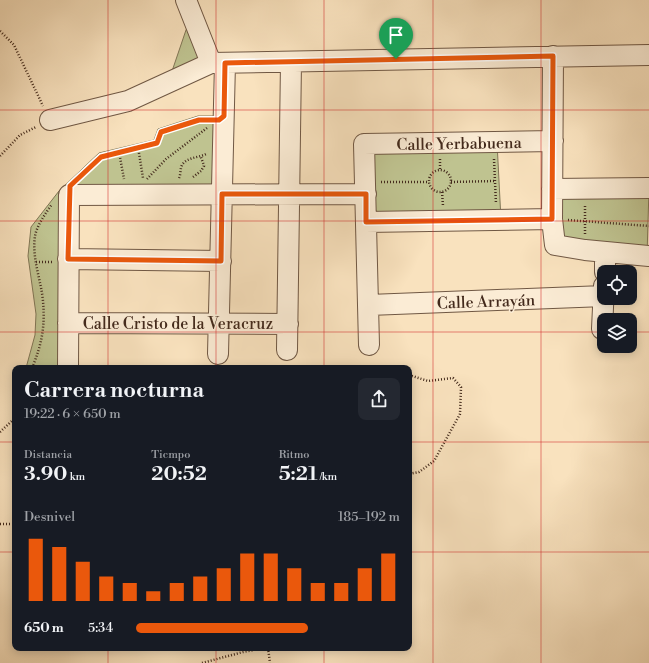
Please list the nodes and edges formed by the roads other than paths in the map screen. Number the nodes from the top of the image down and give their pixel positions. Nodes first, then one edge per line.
1 (190, 1) edge
2 (649, 55) edge
3 (553, 56) junction
4 (292, 62) junction
5 (218, 63) junction
6 (50, 120) road end
7 (553, 141) junction
8 (366, 188) junction
9 (649, 188) edge
10 (552, 189) junction
11 (222, 194) junction
12 (290, 194) junction
13 (552, 219) junction
14 (366, 222) junction
15 (606, 252) junction
16 (648, 252) edge
17 (68, 259) junction
18 (221, 261) junction
19 (605, 265) edge
20 (597, 296) edge
21 (369, 305) junction
22 (68, 323) junction
23 (219, 324) junction
24 (288, 324) junction
25 (369, 345) dead end
26 (287, 350) dead end
27 (218, 354) dead end
28 (68, 365) edge

1 - 5 street
2 - 3 street
3 - 4 street
3 - 7 street
4 - 5 street
4 - 12 street
5 - 6 street
5 - 11 street
7 - 8 street, Calle Yerbabuena
7 - 10 street
8 - 12 street
8 - 14 street
9 - 10 street
10 - 13 street
11 - 12 street
11 - 17 street
11 - 18 street
12 - 24 street
13 - 14 street
13 - 15 street
14 - 21 street
15 - 16 street
15 - 19 street
17 - 18 street
17 - 22 street
18 - 23 street
20 - 21 street, Calle Arrayán
21 - 25 street
22 - 23 street, Calle Cristo de la Veracruz
22 - 28 street
23 - 24 street, Calle Cristo de la Veracruz
23 - 27 street
24 - 26 street

